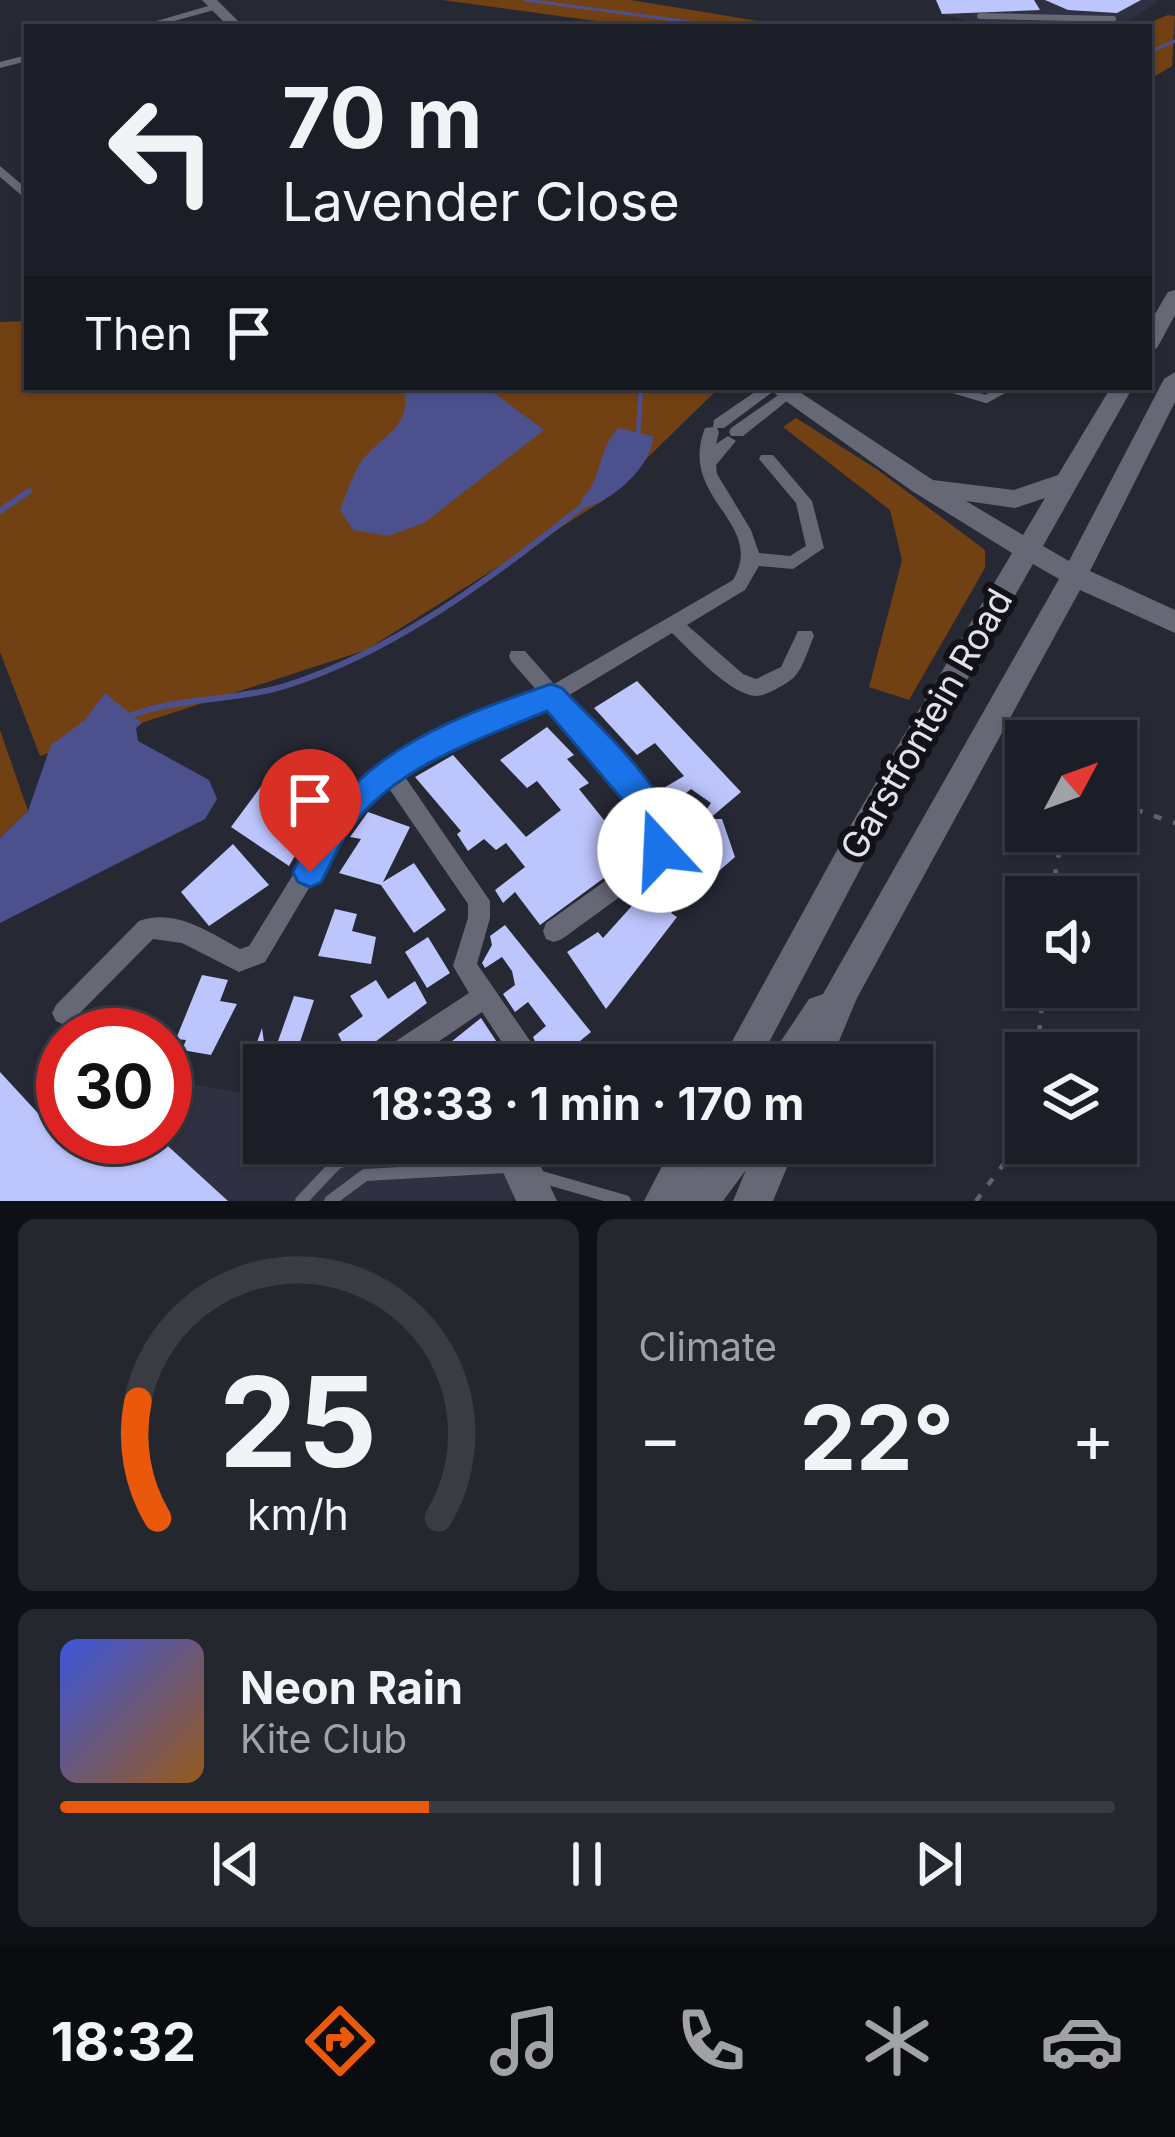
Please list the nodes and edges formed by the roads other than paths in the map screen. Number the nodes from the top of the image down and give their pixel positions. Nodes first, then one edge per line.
1 (212, 3) edge
2 (980, 16) dead end
3 (1113, 19) dead end
4 (150, 24) edge
5 (234, 24) edge
6 (0, 170) edge
7 (24, 193) edge
8 (1175, 296) edge
9 (1152, 338) edge
10 (1175, 379) edge
11 (781, 390) edge
12 (784, 390) edge
13 (954, 390) edge
14 (1006, 390) edge
15 (1120, 390) edge
16 (767, 459) dead end
17 (1064, 482) junction
18 (920, 484) junction
19 (1023, 552) junction
20 (754, 560) junction
21 (1073, 578) junction
22 (1175, 622) edge
23 (674, 624) junction
24 (805, 636) dead end
25 (518, 656) dead end
26 (551, 696) junction
27 (388, 771) junction
28 (554, 931) dead end
29 (844, 986) junction
30 (484, 997) junction
31 (68, 1008) edge
32 (414, 1044) edge
33 (517, 1044) edge
34 (749, 1044) edge
35 (799, 1044) edge
36 (820, 1044) edge
37 (335, 1164) edge
38 (479, 1164) edge
39 (684, 1164) edge
40 (728, 1164) edge
41 (769, 1164) edge
42 (522, 1180) edge
43 (301, 1201) edge
44 (330, 1201) edge
45 (625, 1201) edge
46 (664, 1201) edge
47 (684, 1201) edge
48 (753, 1201) edge

1 - 4 street
1 - 5 main road
2 - 3 lane
6 - 7 street
8 - 9 main road
10 - 21 main road, Garstfontein Road
11 - 20 street
12 - 18 main road
13 - 14 lane
15 - 17 main road, Garstfontein Road
16 - 20 street
17 - 18 main road
17 - 19 main road, Garstfontein Road
18 - 19 main road
19 - 21 main road
19 - 34 main road, Garstfontein Road
20 - 23 street
21 - 22 main road
21 - 29 main road, Garstfontein Road
23 - 24 street
23 - 26 street
25 - 26 street
26 - 27 street
26 - 28 street
27 - 30 street
27 - 31 street
29 - 35 main road
29 - 36 main road, Garstfontein Road
30 - 32 street
30 - 33 street
37 - 43 lane
38 - 42 lane
39 - 46 main road
40 - 47 main road
41 - 48 main road
42 - 44 lane
42 - 45 lane

